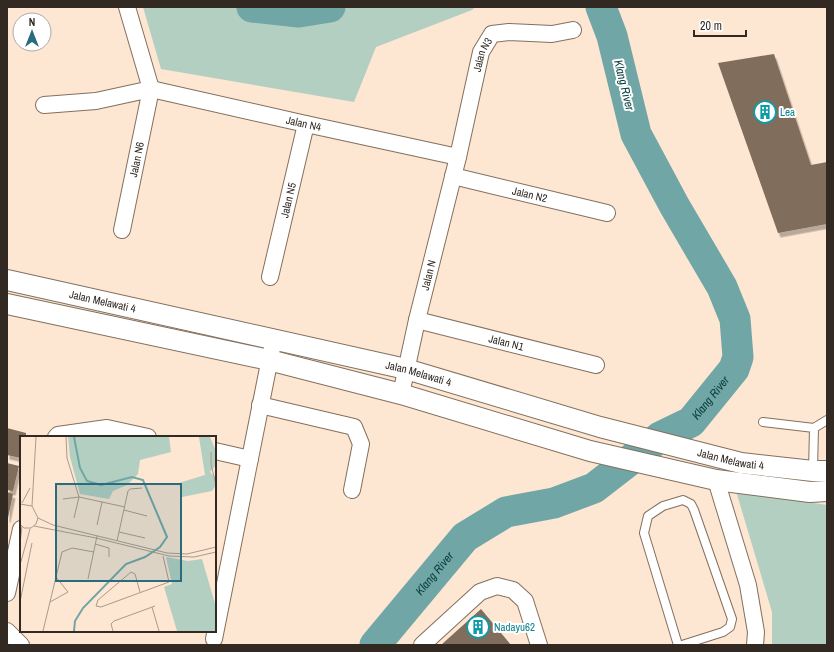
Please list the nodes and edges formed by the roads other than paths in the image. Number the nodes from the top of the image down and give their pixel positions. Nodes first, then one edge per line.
1 (127, 7) edge
2 (573, 30) dead end
3 (151, 89) junction
4 (44, 105) dead end
5 (306, 124) junction
6 (458, 156) junction
7 (453, 176) junction
8 (607, 213) dead end
9 (122, 230) dead end
10 (270, 276) dead end
11 (7, 280) edge
12 (7, 304) edge
13 (417, 320) junction
14 (274, 338) junction
15 (269, 360) junction
16 (596, 365) dead end
17 (406, 369) junction
18 (401, 394) junction
19 (260, 405) junction
20 (827, 420) edge
21 (763, 422) dead end
22 (814, 428) junction
23 (57, 436) edge
24 (143, 436) edge
25 (216, 451) edge
26 (250, 459) junction
27 (820, 471) edge
28 (716, 480) junction
29 (352, 490) dead end
30 (827, 491) edge
31 (20, 534) edge
32 (7, 593) edge
33 (216, 629) edge
34 (7, 631) edge
35 (215, 632) edge
36 (214, 639) dead end
37 (21, 645) edge
38 (422, 645) edge
39 (539, 645) edge
40 (678, 645) edge
41 (682, 645) edge
42 (756, 645) edge

1 - 3 street
2 - 6 street, Jalan N3
3 - 4 street, Jalan N4
3 - 5 street, Jalan N4
3 - 9 street, Jalan N6
5 - 6 street, Jalan N4
5 - 10 street, Jalan N5
6 - 7 street, Jalan N
7 - 8 street, Jalan N2
7 - 13 street, Jalan N
11 - 14 street, Jalan Melawati 4
12 - 15 street, Jalan Melawati 4
13 - 16 street, Jalan N1
13 - 17 street, Jalan N
14 - 15 street
14 - 17 street, Jalan Melawati 4
15 - 18 street, Jalan Melawati 4
15 - 19 street
17 - 18 street, Jalan N
17 - 27 street, Jalan Melawati 4
18 - 28 street, Jalan Melawati 4
19 - 26 street
19 - 29 street
20 - 22 lane
21 - 22 lane
22 - 27 lane
23 - 24 street
25 - 26 street
26 - 33 street
28 - 30 street, Jalan Melawati 4
28 - 42 street
31 - 32 street
34 - 37 street
35 - 36 street
38 - 39 street
40 - 41 lane

